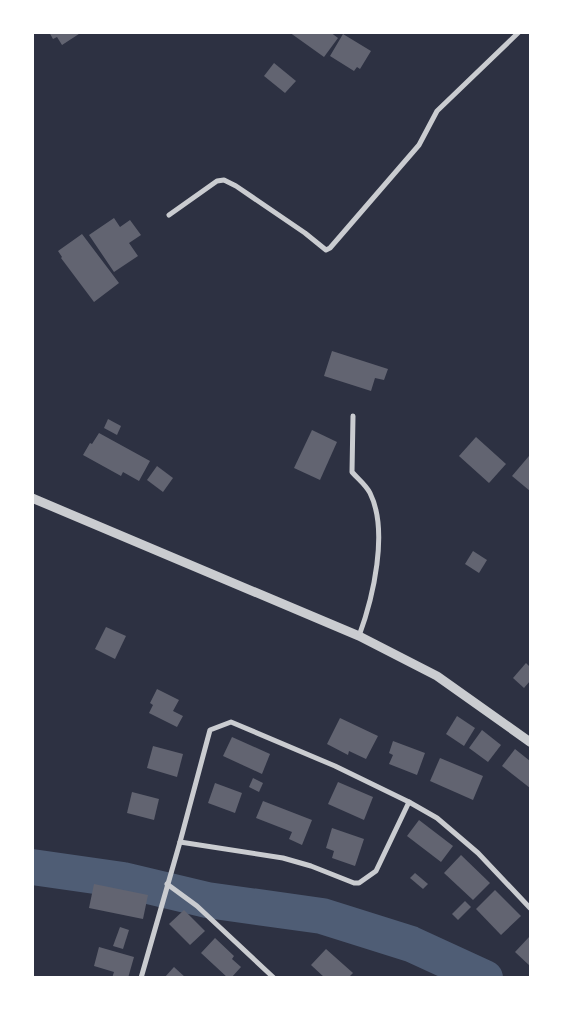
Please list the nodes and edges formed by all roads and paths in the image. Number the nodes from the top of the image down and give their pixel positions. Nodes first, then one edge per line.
1 (519, 32) edge
2 (168, 215) dead end
3 (352, 416) dead end
4 (32, 498) edge
5 (359, 636) junction
6 (530, 742) edge
7 (409, 802) junction
8 (180, 842) junction
9 (167, 884) junction
10 (530, 908) edge
11 (141, 978) edge
12 (274, 978) edge

1 - 2 street
3 - 5 street
4 - 5 street
5 - 6 street
7 - 8 street
7 - 8 street
7 - 10 street
8 - 9 street
9 - 11 street
9 - 12 street

